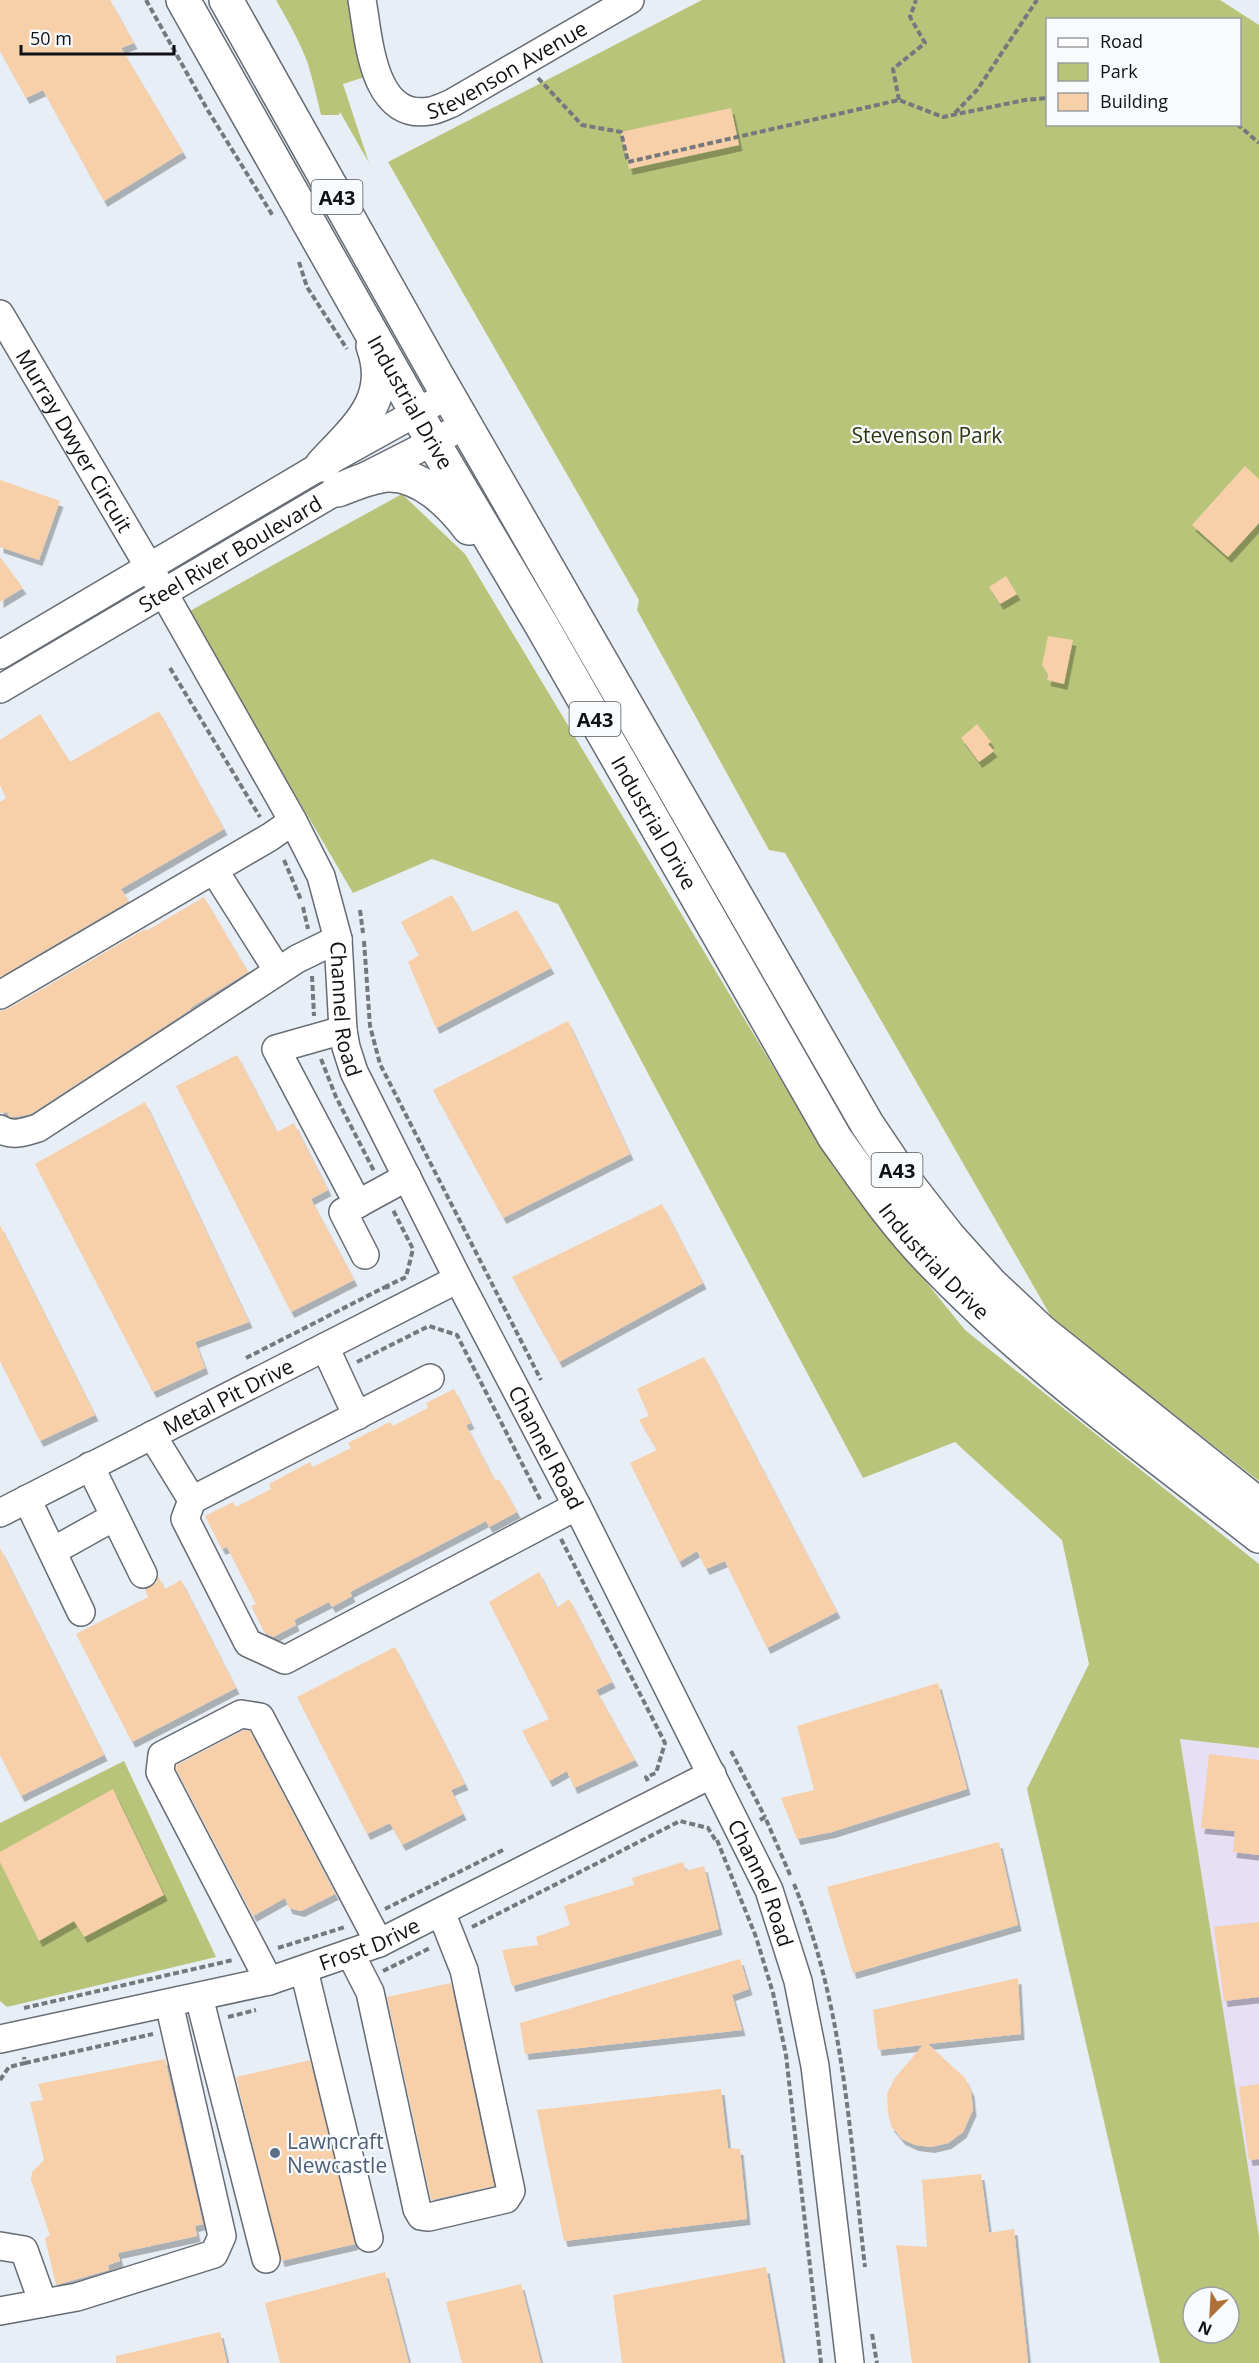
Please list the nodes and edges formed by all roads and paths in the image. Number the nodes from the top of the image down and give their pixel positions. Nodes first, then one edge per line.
1 (146, 0) edge
2 (183, 0) edge
3 (226, 0) edge
4 (362, 0) edge
5 (630, 0) edge
6 (916, 0) edge
7 (1037, 0) edge
8 (524, 61) junction
9 (1046, 98) edge
10 (899, 100) junction
11 (954, 114) junction
12 (1239, 126) edge
13 (1259, 143) edge
14 (276, 223) dead end
15 (296, 257) dead end
16 (0, 314) edge
17 (362, 316) junction
18 (349, 354) dead end
19 (448, 395) junction
20 (416, 412) junction
21 (466, 425) junction
22 (433, 442) junction
23 (330, 477) junction
24 (149, 567) junction
25 (162, 592) junction
26 (542, 626) junction
27 (0, 655) edge
28 (0, 689) edge
29 (293, 820) junction
30 (214, 870) junction
31 (360, 910) dead end
32 (338, 939) junction
33 (278, 971) junction
34 (0, 995) edge
35 (344, 1030) junction
36 (0, 1129) edge
37 (407, 1177) junction
38 (358, 1204) junction
39 (365, 1255) dead end
40 (458, 1279) junction
41 (325, 1347) junction
42 (430, 1378) dead end
43 (541, 1380) dead end
44 (357, 1416) junction
45 (152, 1435) junction
46 (90, 1466) junction
47 (27, 1499) junction
48 (192, 1500) junction
49 (1259, 1504) edge
50 (577, 1506) junction
51 (0, 1513) edge
52 (114, 1517) junction
53 (1259, 1536) edge
54 (53, 1551) junction
55 (143, 1574) dead end
56 (81, 1612) dead end
57 (730, 1751) dead end
58 (711, 1774) junction
59 (765, 1817) dead end
60 (720, 1838) dead end
61 (441, 1912) junction
62 (379, 1943) junction
63 (350, 1953) junction
64 (304, 1970) junction
65 (269, 1981) junction
66 (199, 1997) junction
67 (169, 2003) junction
68 (0, 2039) edge
69 (24, 2057) dead end
70 (0, 2080) edge
71 (369, 2238) dead end
72 (0, 2246) edge
73 (266, 2259) dead end
74 (44, 2303) junction
75 (0, 2312) edge
76 (821, 2363) edge
77 (850, 2363) edge

1 - 14 path
2 - 17 highway, Industrial Drive / A43
3 - 19 highway, Industrial Drive / A43
4 - 8 street, Stevenson Avenue
5 - 8 street, Stevenson Avenue
6 - 10 path
7 - 11 path
8 - 10 path
9 - 11 path
10 - 11 path
12 - 13 path
15 - 18 path
16 - 24 street, Murray Dwyer Circuit
17 - 20 highway, Industrial Drive / A43
17 - 23 highway
19 - 20 street, Steel River Boulevard
19 - 21 highway, Industrial Drive / A43
20 - 22 highway, Industrial Drive / A43
20 - 23 street, Steel River Boulevard
21 - 22 street, Steel River Boulevard
21 - 49 highway, Industrial Drive / A43
22 - 23 street, Steel River Boulevard
22 - 26 highway, Industrial Drive / A43
23 - 24 street, Steel River Boulevard
23 - 25 street, Steel River Boulevard
23 - 26 highway
24 - 25 street, Channel Road
24 - 27 street, Steel River Boulevard
25 - 28 street, Steel River Boulevard
25 - 29 street, Channel Road
26 - 53 highway, Industrial Drive / A43
29 - 30 street
29 - 32 street, Channel Road
30 - 33 street
30 - 34 street
31 - 43 path
32 - 33 street
32 - 35 street, Channel Road
33 - 36 street
35 - 37 street, Channel Road
35 - 38 street
37 - 38 street
37 - 40 street, Channel Road
38 - 39 street
40 - 41 street, Metal Pit Drive
40 - 50 street, Channel Road
41 - 44 street
41 - 45 street, Metal Pit Drive
42 - 44 street
44 - 48 street
45 - 46 street, Metal Pit Drive
45 - 48 street
46 - 47 street, Metal Pit Drive
46 - 52 street
47 - 51 street, Metal Pit Drive
47 - 54 street
48 - 50 street
50 - 58 street, Channel Road
52 - 54 street
52 - 55 street
54 - 56 street
57 - 59 path
58 - 61 street, Frost Drive
58 - 77 street, Channel Road
60 - 76 path
61 - 62 street, Frost Drive
61 - 63 street
62 - 63 street, Frost Drive
62 - 65 street
63 - 64 street, Frost Drive
64 - 65 street, Frost Drive
64 - 71 street
65 - 66 street, Frost Drive
66 - 67 street, Frost Drive
66 - 73 street
67 - 68 street, Frost Drive
67 - 74 street
69 - 70 path
72 - 74 street
74 - 75 street

